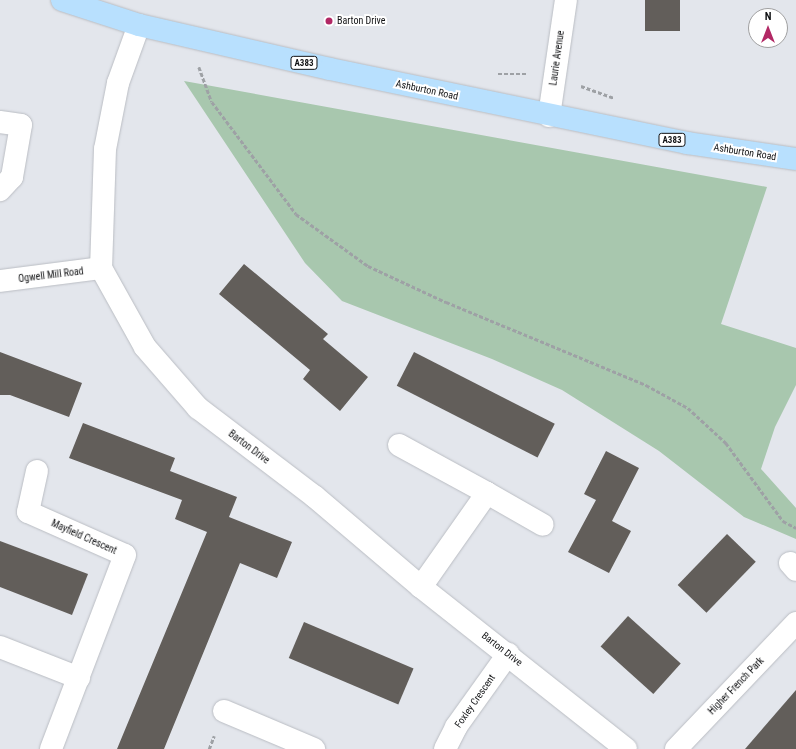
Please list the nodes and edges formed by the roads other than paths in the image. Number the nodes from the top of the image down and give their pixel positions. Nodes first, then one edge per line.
1 (62, 0) edge
2 (566, 0) edge
3 (139, 25) junction
4 (549, 116) junction
5 (0, 122) edge
6 (796, 159) edge
7 (0, 190) edge
8 (101, 268) junction
9 (0, 281) edge
10 (399, 445) dead end
11 (37, 471) dead end
12 (487, 493) junction
13 (543, 525) dead end
14 (422, 587) junction
15 (796, 623) edge
16 (0, 647) edge
17 (508, 654) junction
18 (79, 678) junction
19 (224, 711) dead end
20 (51, 749) edge
21 (314, 749) edge
22 (445, 749) edge
23 (626, 749) edge
24 (676, 749) edge

1 - 3 main road, Ashburton Road / A383
2 - 4 street, Laurie Avenue
3 - 4 main road, Ashburton Road / A383
3 - 8 street
4 - 6 main road, Ashburton Road / A383
5 - 7 street
8 - 9 street, Ogwell Mill Road
8 - 14 street, Barton Drive
10 - 12 street
11 - 18 street, Mayfield Crescent
12 - 13 street
12 - 14 street
14 - 17 street, Barton Drive
15 - 24 street, Higher French Park
16 - 18 street
17 - 22 street, Foxley Crescent
17 - 23 street, Barton Drive
18 - 20 street, Mayfield Crescent
19 - 21 street

